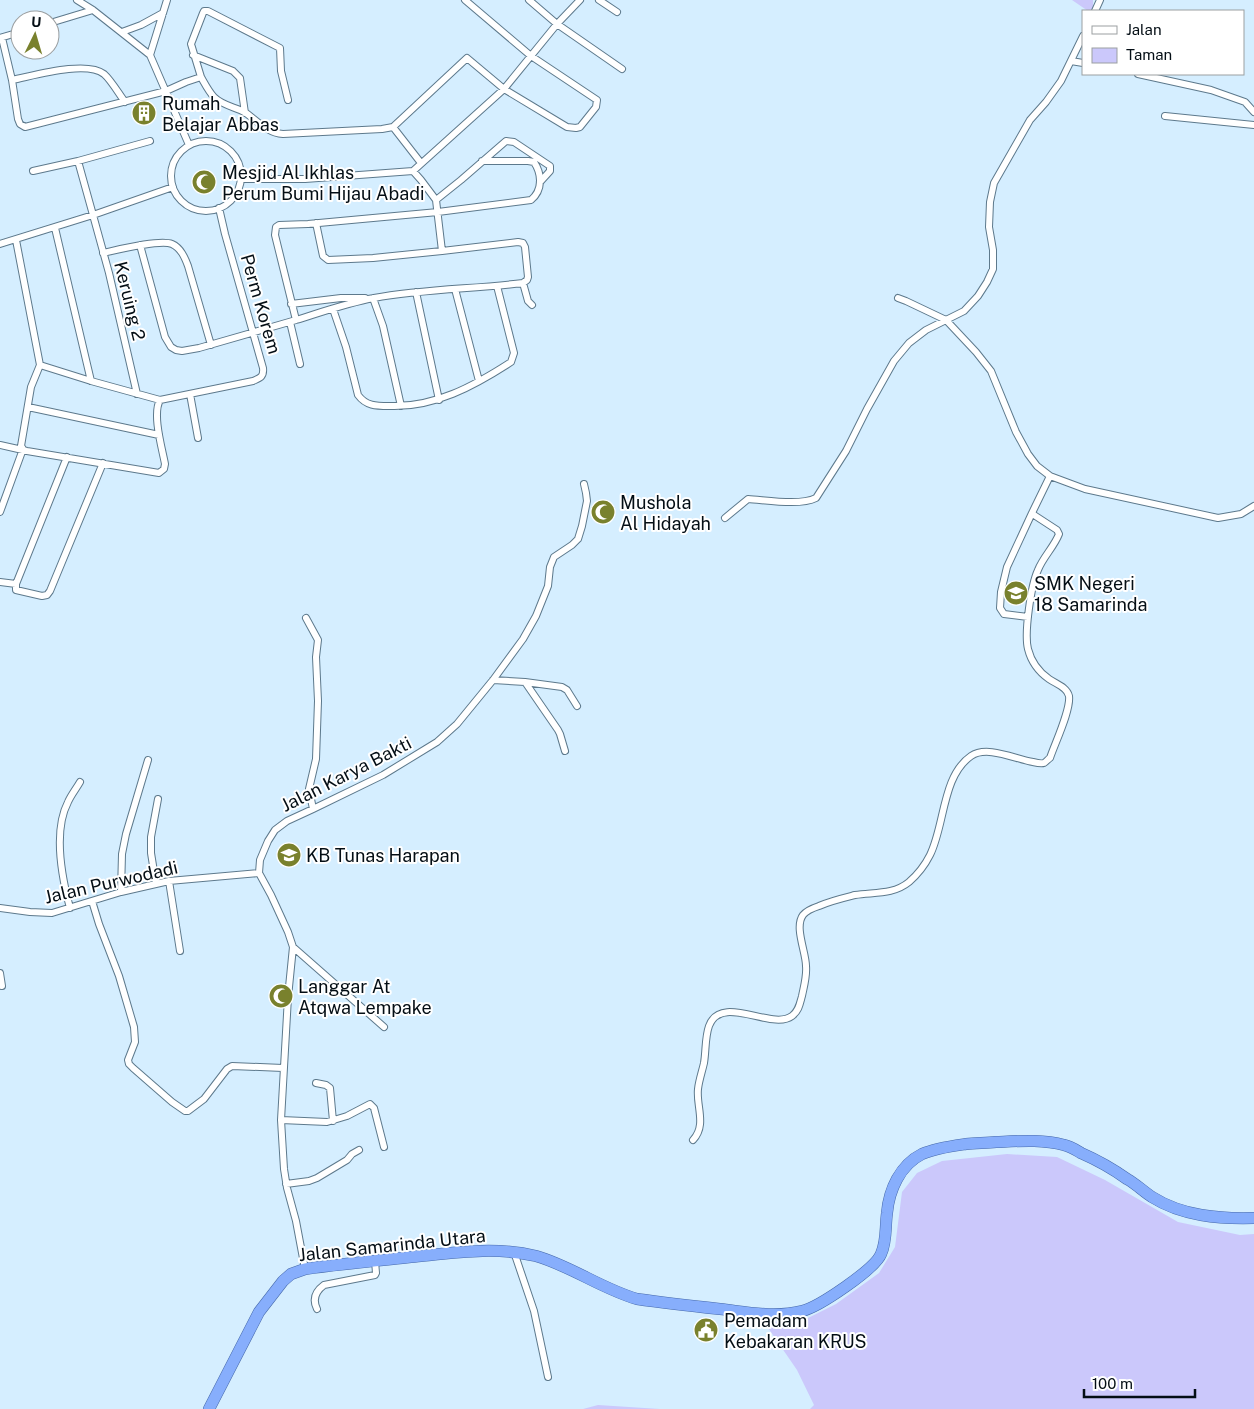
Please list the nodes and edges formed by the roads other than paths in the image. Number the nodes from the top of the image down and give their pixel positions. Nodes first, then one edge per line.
1 (77, 0) edge
2 (167, 0) edge
3 (465, 0) edge
4 (529, 0) edge
5 (580, 0) edge
6 (599, 0) edge
7 (94, 10) junction
8 (616, 12) dead end
9 (163, 13) junction
10 (60, 20) edge
11 (557, 24) junction
12 (122, 32) junction
13 (1, 38) edge
14 (1082, 38) edge
15 (193, 54) junction
16 (150, 55) junction
17 (532, 56) junction
18 (1071, 61) junction
19 (1082, 63) edge
20 (622, 69) dead end
21 (1142, 75) edge
22 (201, 77) junction
23 (12, 80) junction
24 (504, 89) junction
25 (166, 91) junction
26 (288, 100) dead end
27 (125, 102) junction
28 (1254, 112) edge
29 (245, 113) junction
30 (1165, 116) dead end
31 (1254, 125) edge
32 (393, 127) junction
33 (150, 141) dead end
34 (189, 145) junction
35 (535, 159) junction
36 (78, 161) junction
37 (482, 161) junction
38 (422, 163) junction
39 (33, 171) dead end
40 (413, 171) junction
41 (241, 179) junction
42 (540, 182) junction
43 (173, 187) junction
44 (436, 200) junction
45 (219, 208) junction
46 (438, 212) junction
47 (93, 215) junction
48 (316, 223) junction
49 (55, 228) junction
50 (16, 240) junction
51 (0, 244) edge
52 (140, 245) junction
53 (442, 251) junction
54 (103, 253) junction
55 (523, 283) junction
56 (497, 286) junction
57 (455, 289) junction
58 (416, 292) junction
59 (898, 298) dead end
60 (372, 299) junction
61 (291, 304) junction
62 (532, 304) dead end
63 (333, 309) junction
64 (946, 320) junction
65 (293, 321) junction
66 (253, 332) junction
67 (211, 345) junction
68 (300, 364) dead end
69 (40, 365) junction
70 (91, 381) junction
71 (479, 381) junction
72 (138, 394) junction
73 (190, 394) junction
74 (160, 400) junction
75 (439, 400) junction
76 (401, 406) junction
77 (28, 407) junction
78 (160, 435) junction
79 (198, 438) dead end
80 (0, 445) edge
81 (23, 449) junction
82 (67, 457) junction
83 (103, 463) junction
84 (1050, 476) junction
85 (584, 484) dead end
86 (1254, 506) edge
87 (0, 512) edge
88 (1032, 513) junction
89 (726, 518) dead end
90 (0, 582) edge
91 (16, 584) junction
92 (1028, 617) junction
93 (306, 618) dead end
94 (493, 680) junction
95 (525, 682) junction
96 (577, 706) dead end
97 (564, 751) dead end
98 (148, 760) dead end
99 (80, 782) dead end
100 (158, 799) dead end
101 (313, 809) junction
102 (258, 873) junction
103 (168, 881) junction
104 (156, 884) junction
105 (121, 892) junction
106 (92, 901) junction
107 (0, 908) edge
108 (70, 908) junction
109 (293, 947) junction
110 (180, 951) dead end
111 (0, 973) edge
112 (2, 986) dead end
113 (384, 1027) dead end
114 (284, 1068) junction
115 (316, 1083) dead end
116 (281, 1120) junction
117 (333, 1120) junction
118 (693, 1140) dead end
119 (384, 1147) dead end
120 (359, 1150) dead end
121 (286, 1184) junction
122 (1254, 1218) edge
123 (514, 1252) junction
124 (375, 1261) junction
125 (305, 1269) junction
126 (316, 1309) dead end
127 (548, 1377) dead end
128 (209, 1409) edge

1 - 7 street
2 - 9 street
3 - 17 street
4 - 11 street
5 - 11 street
6 - 8 street
7 - 10 street
7 - 12 street
9 - 12 street
9 - 16 street
11 - 17 street
11 - 20 street
12 - 16 street
13 - 23 street
14 - 18 street
15 - 22 street
15 - 26 street
15 - 29 street
16 - 25 street
17 - 24 street
17 - 24 street
18 - 19 street
18 - 64 street
21 - 28 street
22 - 25 street
22 - 29 street
23 - 27 street
23 - 27 street
24 - 32 street
24 - 38 street
25 - 27 street
25 - 34 street
29 - 32 street
30 - 31 street
32 - 38 street
33 - 36 street
34 - 41 street
34 - 43 street
35 - 37 street
35 - 37 street
35 - 42 street
35 - 42 street
36 - 39 street
36 - 47 street, Keruing 2
37 - 44 street
38 - 40 street
40 - 41 street
40 - 44 street
41 - 45 street
42 - 46 street
43 - 45 street
43 - 47 street
44 - 46 street
45 - 66 street, Perm Korem
46 - 48 street
46 - 53 street
47 - 49 street
47 - 54 street, Keruing 2
48 - 53 street
48 - 61 street
49 - 50 street
49 - 70 street
50 - 51 street
50 - 69 street
52 - 54 street
52 - 67 street
52 - 67 street
53 - 55 street
54 - 72 street, Keruing 2
55 - 56 street
55 - 62 street
56 - 57 street
56 - 71 street
57 - 58 street
57 - 71 street
58 - 60 street
58 - 75 street
59 - 64 street
60 - 61 street
60 - 63 street
60 - 76 street
61 - 65 street
63 - 65 street
63 - 76 street
64 - 84 street
64 - 89 street
65 - 66 street
65 - 68 street
66 - 67 street
66 - 73 street, Perm Korem
69 - 70 street
69 - 77 street
70 - 72 street
71 - 75 street
72 - 74 street
73 - 74 street, Perm Korem
73 - 79 street
74 - 78 street
75 - 76 street
77 - 78 street
77 - 81 street
78 - 83 street
80 - 81 street
81 - 82 street
81 - 87 street
82 - 83 street
82 - 91 street
83 - 91 street
84 - 86 street
84 - 88 street
85 - 94 street, Jalan Karya Bakti
88 - 92 street
88 - 92 street
90 - 91 street
92 - 118 street
93 - 101 street
94 - 95 street
94 - 101 street, Jalan Karya Bakti
95 - 96 street
95 - 97 street
98 - 105 street
99 - 108 street
100 - 104 street
101 - 102 street, Jalan Karya Bakti
102 - 103 street, Jalan Purwodadi
102 - 109 street
103 - 104 street, Jalan Purwodadi
103 - 110 street
104 - 105 street, Jalan Purwodadi
105 - 106 street, Jalan Purwodadi
106 - 108 street, Jalan Purwodadi
106 - 114 street
107 - 108 street, Jalan Purwodadi
109 - 113 street
109 - 114 street
111 - 112 street
114 - 116 street
115 - 117 street
116 - 117 street
116 - 121 street
117 - 119 street
120 - 121 street
121 - 125 street
122 - 123 highway, Jalan Samarinda Utara
123 - 124 highway, Jalan Samarinda Utara
123 - 127 street
124 - 125 highway, Jalan Samarinda Utara
124 - 126 street
125 - 128 highway, Jalan Samarinda Utara

